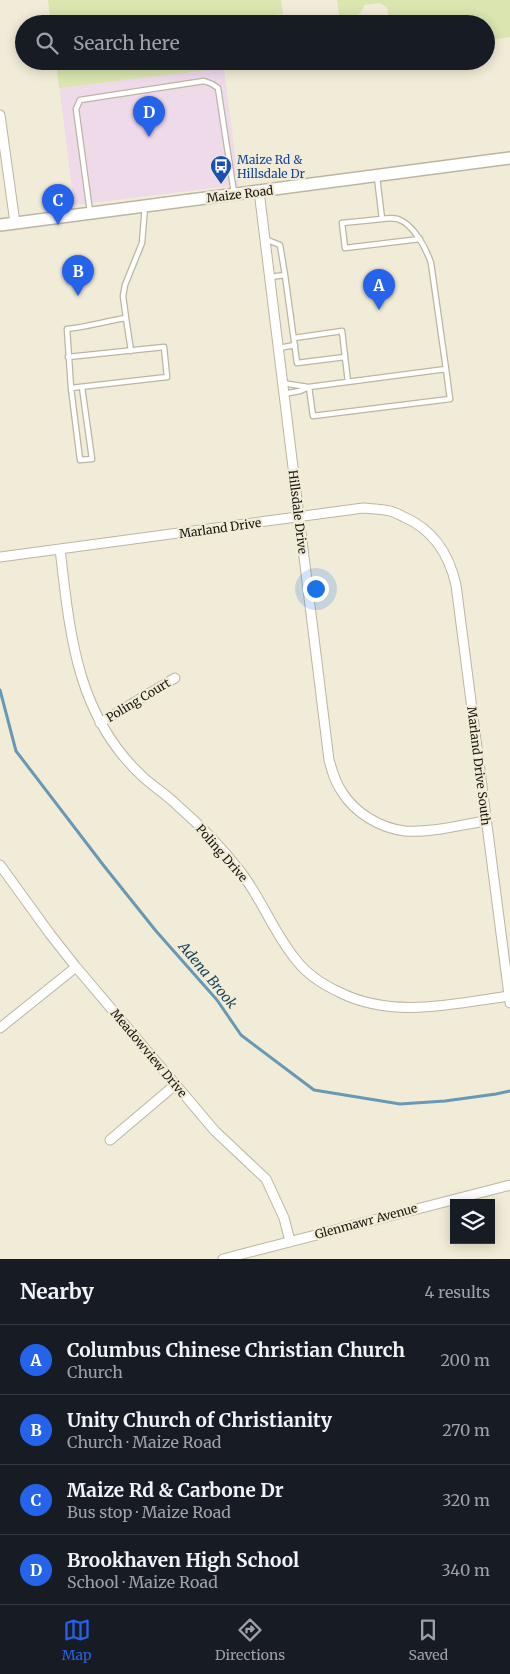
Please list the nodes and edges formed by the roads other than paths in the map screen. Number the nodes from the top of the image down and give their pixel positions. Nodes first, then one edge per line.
1 (0, 115) edge
2 (510, 158) edge
3 (377, 176) junction
4 (259, 192) junction
5 (234, 195) junction
6 (145, 206) junction
7 (90, 213) junction
8 (382, 219) junction
9 (15, 223) junction
10 (0, 225) edge
11 (265, 239) junction
12 (420, 239) junction
13 (285, 274) junction
14 (270, 277) junction
15 (126, 318) junction
16 (294, 338) junction
17 (295, 345) junction
18 (278, 348) junction
19 (131, 350) junction
20 (345, 357) junction
21 (68, 358) junction
22 (446, 369) junction
23 (348, 382) junction
24 (282, 383) junction
25 (82, 387) junction
26 (309, 387) junction
27 (71, 388) junction
28 (284, 394) junction
29 (299, 517) junction
30 (432, 535) joint
31 (60, 549) junction
32 (0, 557) edge
33 (175, 678) dead end
34 (100, 723) junction
35 (485, 821) junction
36 (0, 865) edge
37 (76, 967) junction
38 (510, 1000) edge
39 (0, 1028) edge
40 (175, 1085) junction
41 (110, 1140) dead end
42 (510, 1185) edge
43 (290, 1241) junction
44 (223, 1259) edge

1 - 9 street
2 - 3 street, Maize Road
3 - 4 street, Maize Road
3 - 8 lane
4 - 5 street, Maize Road
4 - 11 street, Hillsdale Drive
5 - 6 street, Maize Road
5 - 7 lane
6 - 7 street, Maize Road
6 - 15 lane
7 - 9 street, Maize Road
8 - 12 lane
8 - 12 lane
9 - 10 street, Maize Road
11 - 13 lane
11 - 14 street, Hillsdale Drive
12 - 22 lane
13 - 14 lane
13 - 16 lane
14 - 18 street, Hillsdale Drive
15 - 19 lane
15 - 21 lane
16 - 17 lane
16 - 20 lane
17 - 18 lane
17 - 20 lane
18 - 24 street, Hillsdale Drive
19 - 21 lane
19 - 25 lane
20 - 23 lane
21 - 27 lane
22 - 23 lane
22 - 26 lane
23 - 26 lane
24 - 26 lane
24 - 28 street, Hillsdale Drive
25 - 27 lane
25 - 27 lane
26 - 28 lane
28 - 29 street, Hillsdale Drive
29 - 30 street, Marland Drive
29 - 31 street, Marland Drive
29 - 35 street, Hillsdale Drive
30 - 35 street, Marland Drive South
31 - 32 street, Marland Drive
31 - 34 street, Poling Drive
33 - 34 street, Poling Court
34 - 38 street, Poling Drive
35 - 38 street, Marland Drive South
36 - 37 street, Meadowview Drive
37 - 39 street
37 - 40 street, Meadowview Drive
40 - 41 street
40 - 43 street, Meadowview Drive
42 - 43 street, Glenmawr Avenue
43 - 44 street, Glenmawr Avenue

